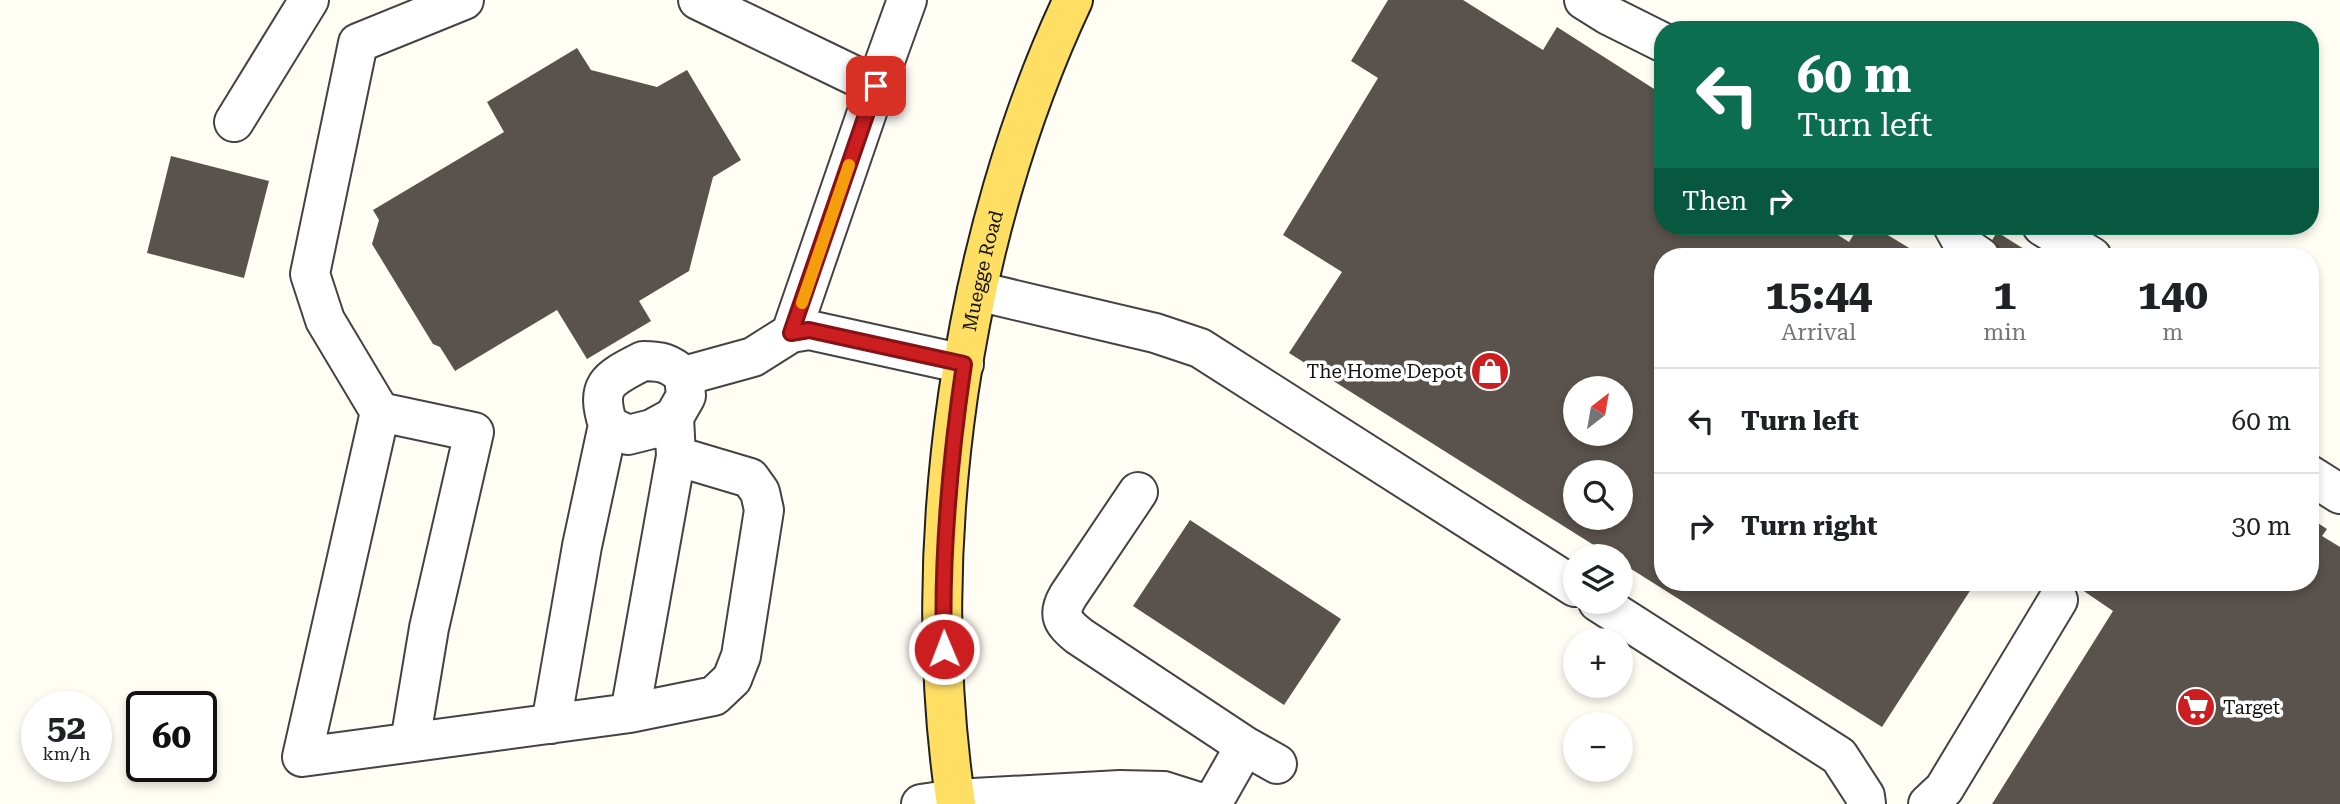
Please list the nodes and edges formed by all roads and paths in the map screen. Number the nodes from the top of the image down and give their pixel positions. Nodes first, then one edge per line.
1 (309, 0) edge
2 (464, 0) edge
3 (698, 0) edge
4 (907, 0) edge
5 (1073, 0) edge
6 (1584, 0) edge
7 (1654, 38) edge
8 (876, 86) junction
9 (234, 122) dead end
10 (2057, 235) edge
11 (2077, 248) edge
12 (977, 291) junction
13 (791, 333) junction
14 (964, 364) junction
15 (684, 376) junction
16 (380, 412) junction
17 (674, 417) junction
18 (608, 425) junction
19 (676, 456) junction
20 (2319, 481) edge
21 (1138, 492) dead end
22 (2340, 494) edge
23 (1563, 579) edge
24 (2058, 600) dead end
25 (1617, 614) edge
26 (629, 713) junction
27 (551, 724) junction
28 (410, 742) junction
29 (1122, 797) edge
30 (944, 802) edge
31 (1205, 804) edge
32 (1212, 804) edge
33 (1866, 804) edge
34 (1928, 804) edge

1 - 9 lane
2 - 16 lane
3 - 8 lane
4 - 8 lane
5 - 12 main road, Muegge Road
6 - 7 lane
8 - 13 lane
10 - 11 lane
12 - 14 main road, Muegge Road
12 - 23 lane
13 - 14 lane
13 - 15 lane
14 - 30 main road, Muegge Road
15 - 17 lane
15 - 18 lane
16 - 28 lane
16 - 28 lane
17 - 18 lane
17 - 19 lane
18 - 27 lane
19 - 26 lane
19 - 26 lane
20 - 22 lane
21 - 32 lane
24 - 34 lane
25 - 33 lane
26 - 27 lane
27 - 28 lane
29 - 30 lane
29 - 31 lane

